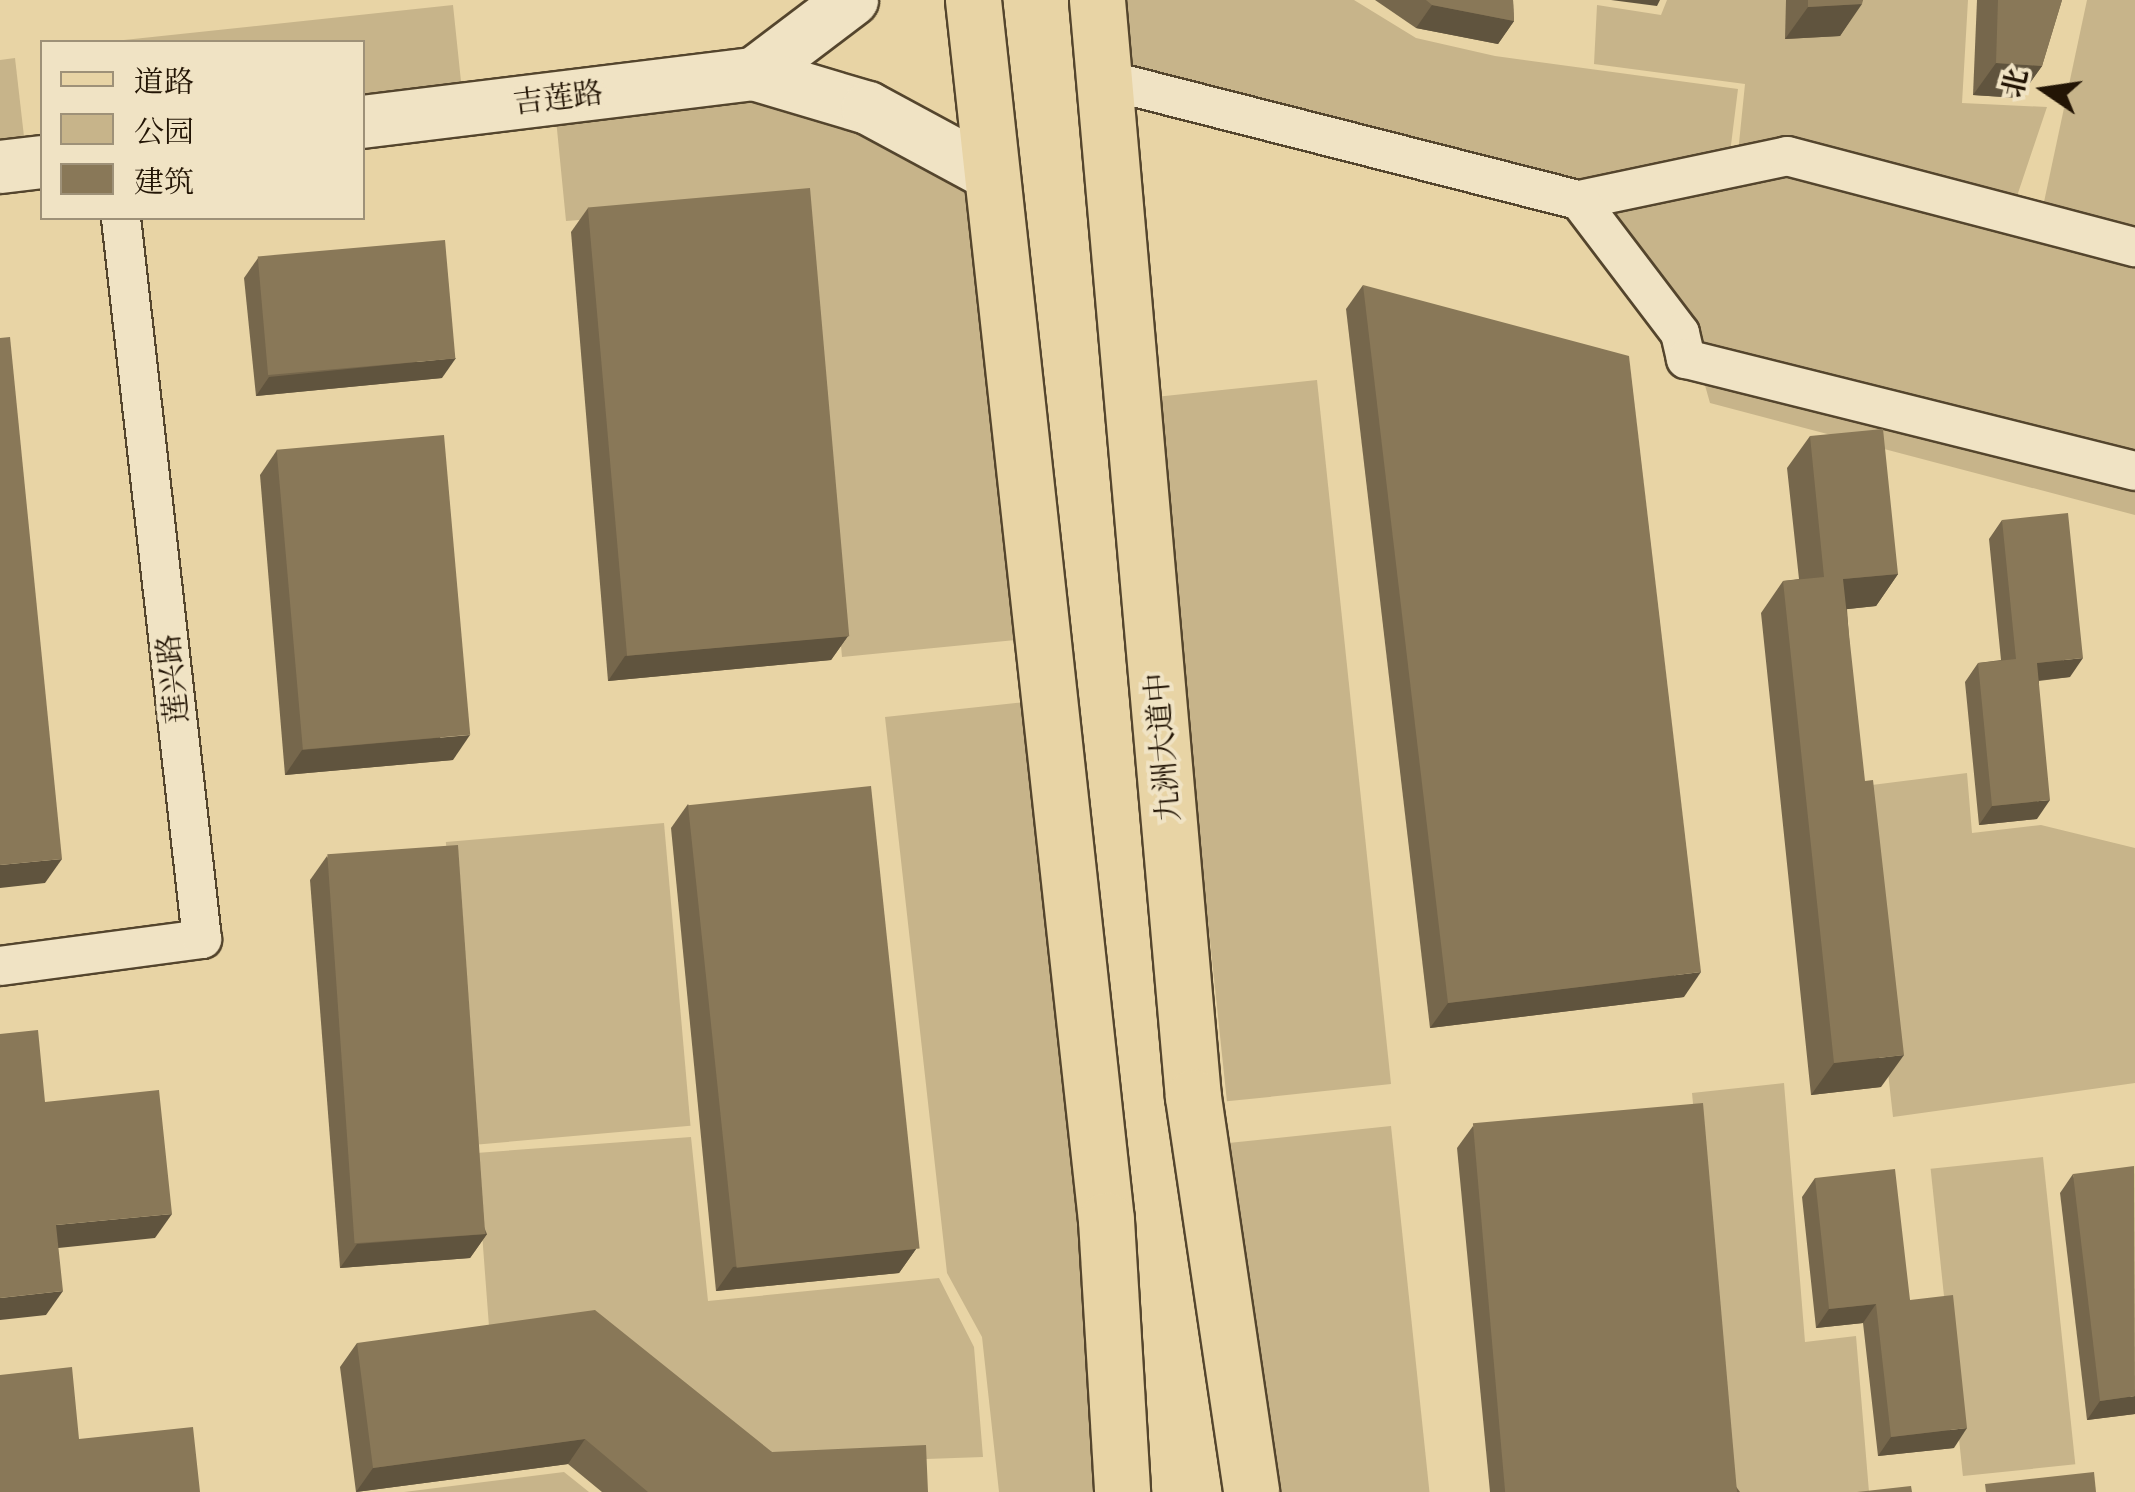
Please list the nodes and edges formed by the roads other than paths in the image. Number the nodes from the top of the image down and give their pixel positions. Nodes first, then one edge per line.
1 (852, 0) edge
2 (972, 0) edge
3 (1097, 0) edge
4 (754, 74) junction
5 (1106, 80) junction
6 (365, 122) edge
7 (40, 162) edge
8 (0, 167) edge
9 (992, 175) junction
10 (1579, 200) junction
11 (122, 220) edge
12 (2135, 246) edge
13 (2135, 472) edge
14 (0, 966) edge
15 (1122, 1492) edge
16 (1251, 1492) edge

1 - 4 main road
2 - 9 main road
3 - 5 main road, 九洲大道中
4 - 6 main road, 吉莲路
4 - 9 main road
5 - 10 street
5 - 16 main road, 九洲大道中
7 - 8 main road
9 - 15 main road
10 - 12 street
10 - 13 street
11 - 14 street, 莲兴路

